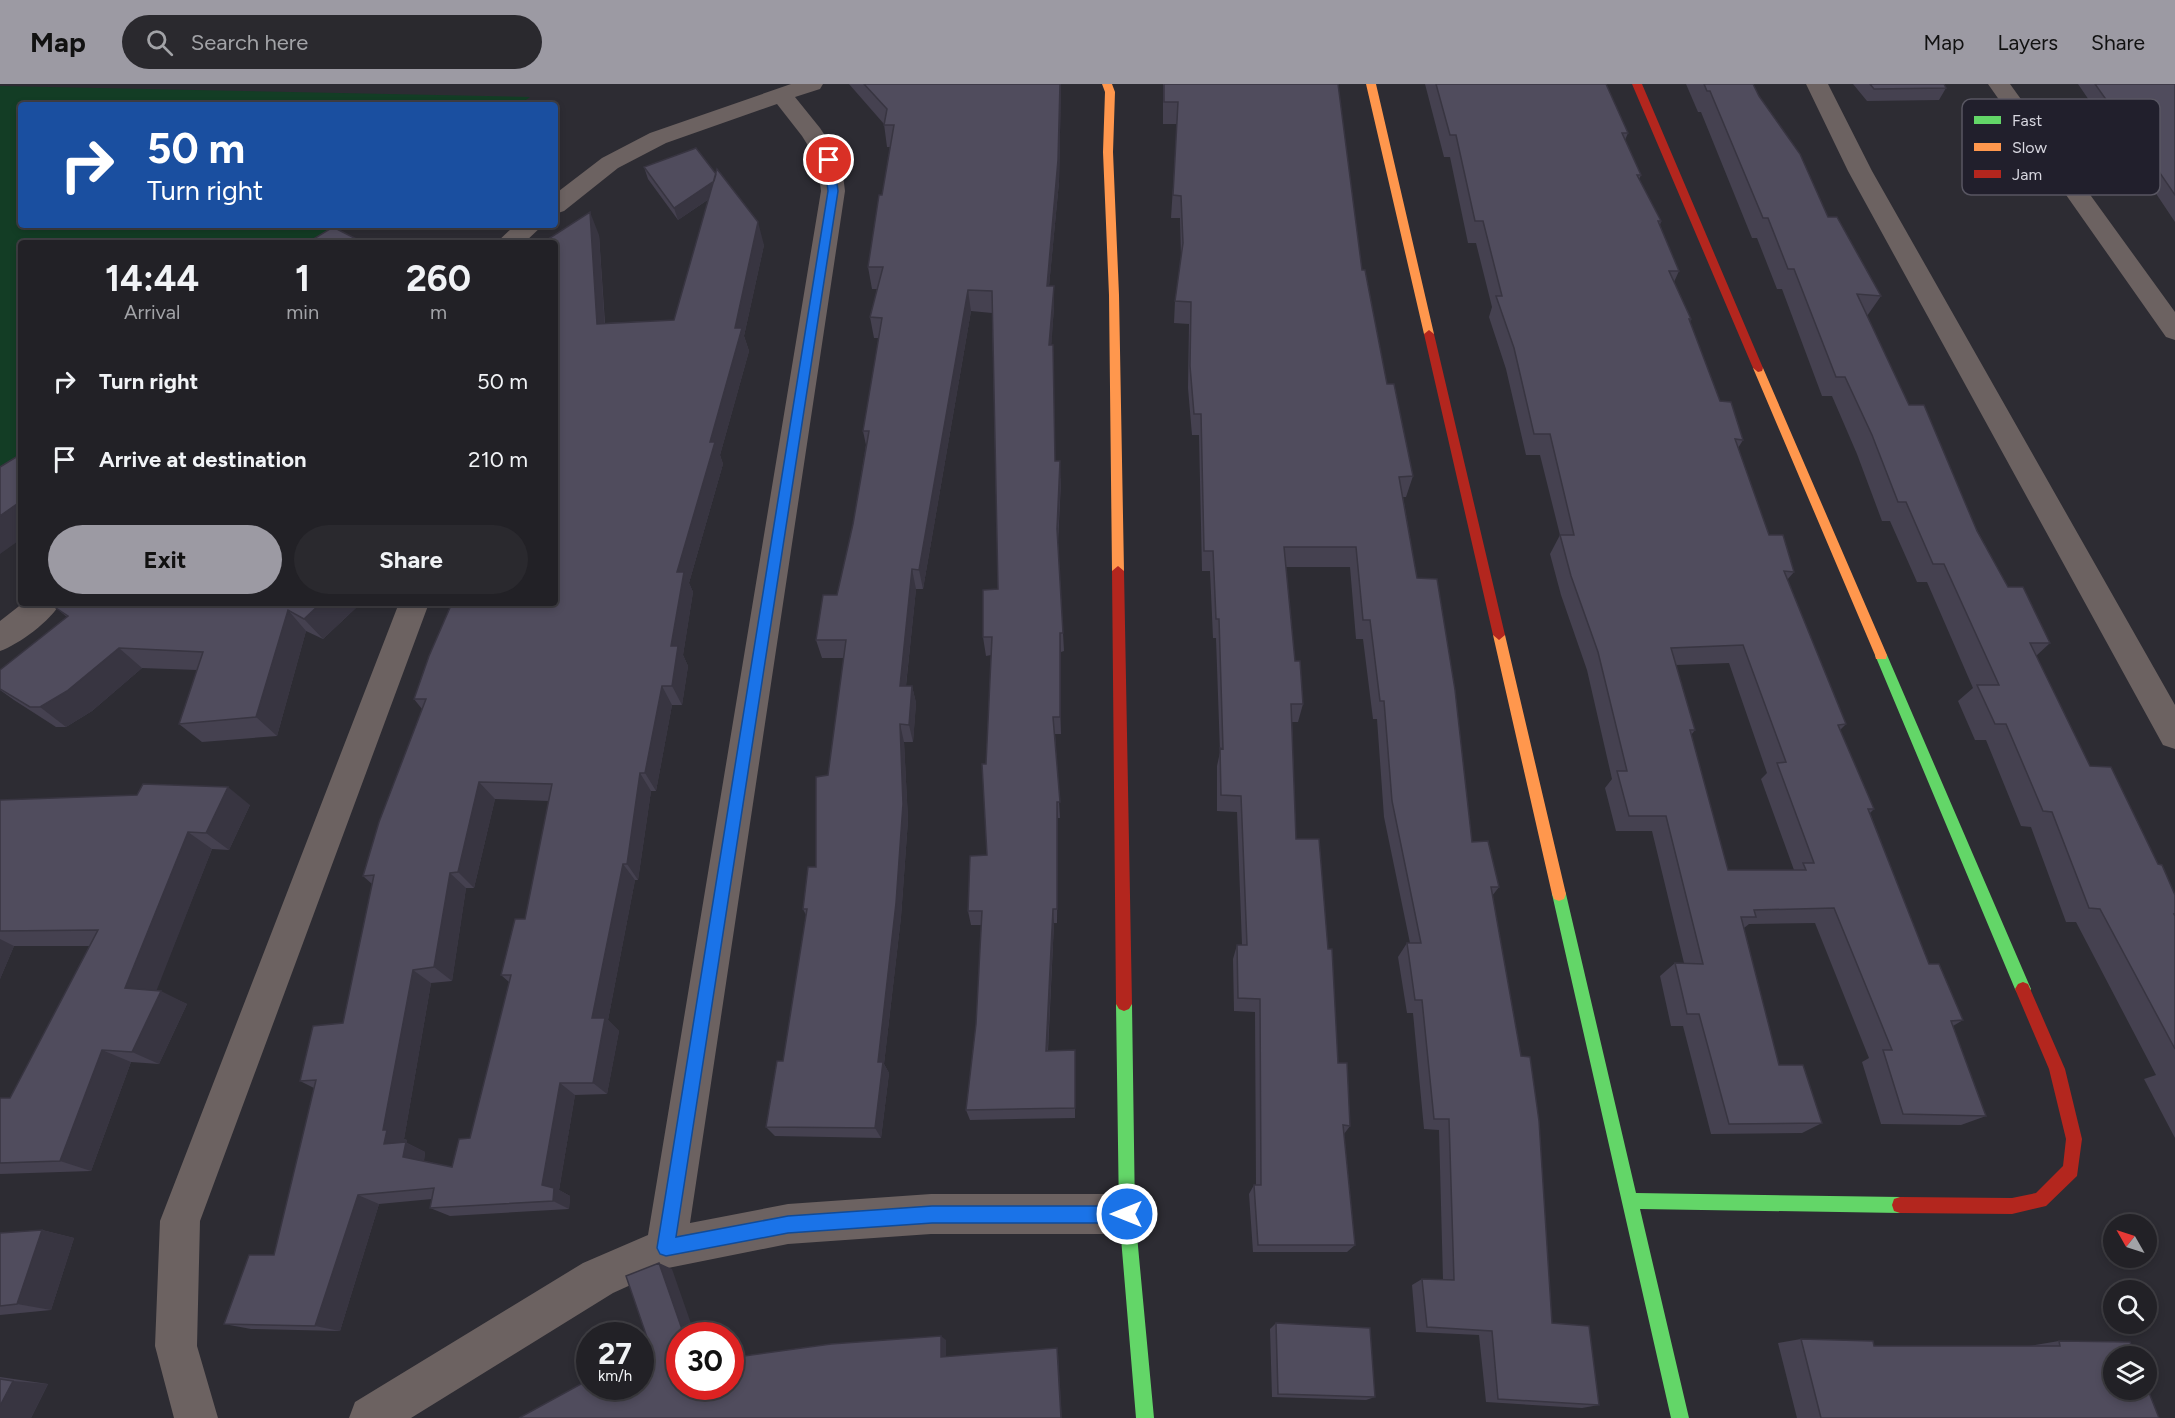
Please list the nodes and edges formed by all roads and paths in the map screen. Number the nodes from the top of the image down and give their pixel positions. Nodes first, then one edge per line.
1 (812, 84) edge
2 (1107, 84) edge
3 (1371, 84) edge
4 (1637, 84) edge
5 (1817, 84) edge
6 (1999, 84) edge
7 (781, 95) junction
8 (2009, 99) edge
9 (2075, 195) edge
10 (558, 204) edge
11 (527, 228) edge
12 (512, 240) edge
13 (2175, 332) edge
14 (41, 606) edge
15 (413, 606) edge
16 (0, 638) edge
17 (2175, 735) edge
18 (1630, 1201) junction
19 (1127, 1214) junction
20 (666, 1248) junction
21 (196, 1418) edge
22 (371, 1418) edge
23 (1145, 1418) edge
24 (1680, 1418) edge

1 - 7 street
2 - 19 street
3 - 18 street
4 - 18 street
5 - 17 street
6 - 8 street
7 - 10 street
7 - 20 street
9 - 13 street
11 - 12 street
14 - 16 street
15 - 21 street
18 - 24 street
19 - 20 street
19 - 23 street
20 - 22 street

